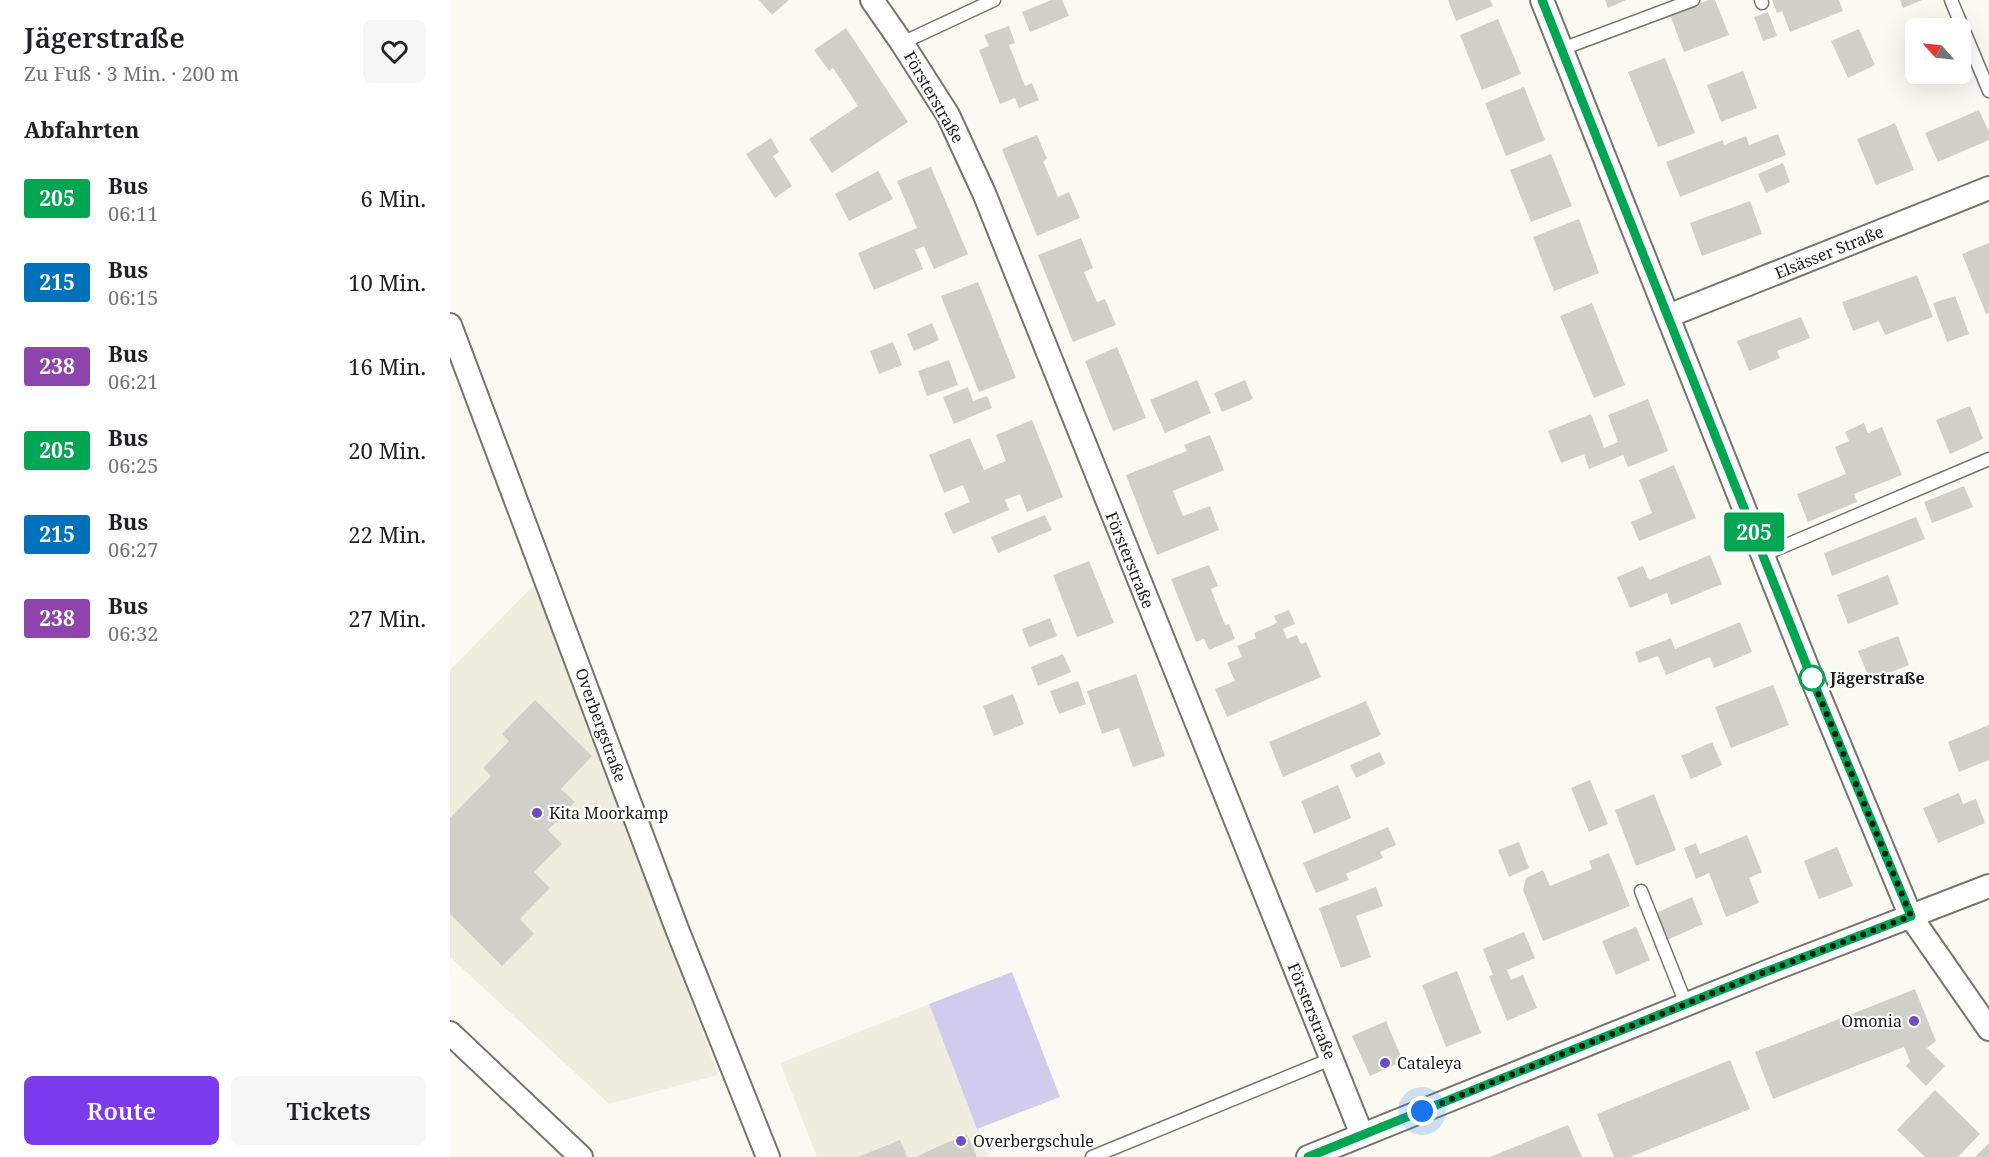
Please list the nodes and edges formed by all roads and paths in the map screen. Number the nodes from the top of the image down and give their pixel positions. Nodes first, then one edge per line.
1 (872, 0) edge
2 (994, 0) edge
3 (1542, 0) edge
4 (1693, 0) edge
5 (1951, 0) edge
6 (902, 42) junction
7 (1562, 49) junction
8 (1989, 91) edge
9 (1989, 188) edge
10 (1668, 316) junction
11 (450, 325) edge
12 (1989, 459) edge
13 (1763, 555) junction
14 (1989, 886) edge
15 (1641, 891) dead end
16 (1911, 916) junction
17 (1686, 1004) junction
18 (1989, 1029) edge
19 (450, 1033) edge
20 (1331, 1059) junction
21 (1362, 1135) junction
22 (581, 1157) edge
23 (768, 1157) edge
24 (1092, 1157) edge
25 (1308, 1157) edge

1 - 6 street, Försterstraße
2 - 6 lane
3 - 7 street
4 - 7 lane
5 - 8 lane
6 - 20 street, Försterstraße
7 - 10 street
9 - 10 street, Elsässer Straße
10 - 13 street
11 - 23 street, Overbergstraße
12 - 13 lane
13 - 16 street
14 - 16 street
15 - 17 lane
16 - 17 street
16 - 18 street
17 - 21 street
19 - 22 street
20 - 21 street, Försterstraße
20 - 24 lane
21 - 25 street

